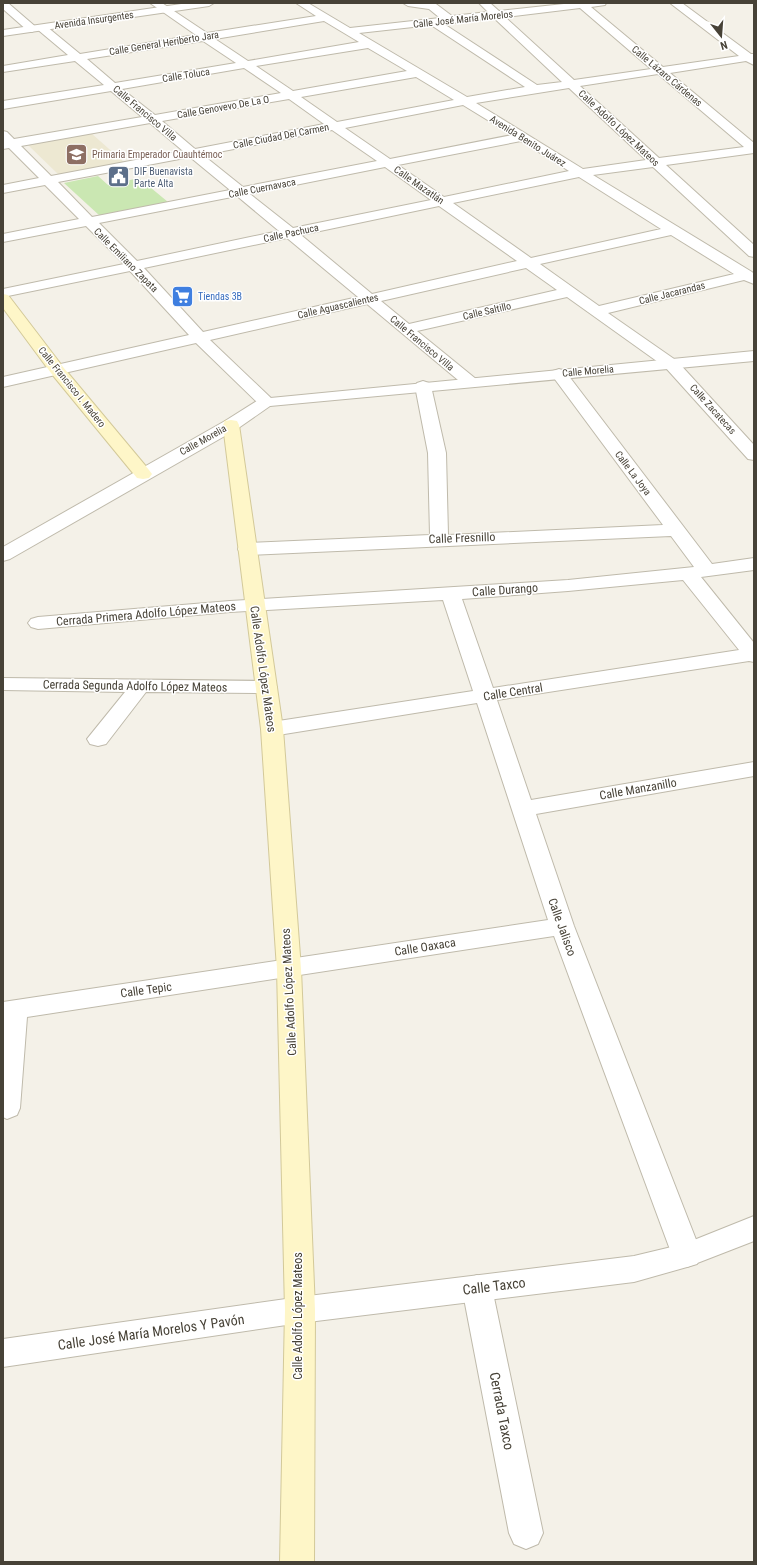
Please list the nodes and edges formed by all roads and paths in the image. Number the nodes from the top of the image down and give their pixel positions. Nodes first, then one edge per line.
1 (209, 3) edge
2 (301, 3) edge
3 (408, 3) edge
4 (484, 3) edge
5 (601, 3) edge
6 (675, 3) edge
7 (3, 4) edge
8 (582, 4) edge
9 (160, 6) edge
10 (497, 15) junction
11 (326, 18) junction
12 (451, 21) junction
13 (434, 22) junction
14 (37, 28) junction
15 (348, 32) junction
16 (3, 33) edge
17 (205, 37) junction
18 (370, 44) junction
19 (77, 57) junction
20 (752, 59) edge
21 (246, 65) junction
22 (3, 69) edge
23 (660, 70) junction
24 (418, 73) junction
25 (571, 84) junction
26 (113, 87) junction
27 (535, 89) junction
28 (291, 95) junction
29 (465, 101) junction
30 (3, 106) edge
31 (153, 120) junction
32 (334, 126) junction
33 (522, 137) junction
34 (6, 141) edge
35 (754, 149) edge
36 (193, 153) junction
37 (656, 163) junction
38 (388, 164) junction
39 (579, 173) junction
40 (47, 180) junction
41 (3, 189) edge
42 (241, 192) junction
43 (442, 202) junction
44 (88, 222) junction
45 (673, 230) junction
46 (290, 233) junction
47 (3, 238) edge
48 (753, 252) edge
49 (528, 263) junction
50 (134, 266) junction
51 (750, 277) edge
52 (569, 292) junction
53 (3, 293) edge
54 (3, 298) edge
55 (369, 299) junction
56 (597, 311) junction
57 (405, 329) junction
58 (200, 338) junction
59 (754, 356) edge
60 (671, 364) junction
61 (57, 370) junction
62 (559, 374) junction
63 (3, 382) edge
64 (470, 382) junction
65 (422, 386) junction
66 (266, 402) junction
67 (231, 425) junction
68 (754, 454) edge
69 (143, 474) junction
70 (677, 530) junction
71 (439, 539) junction
72 (247, 549) junction
73 (4, 551) edge
74 (754, 564) edge
75 (698, 573) junction
76 (451, 594) junction
77 (254, 605) junction
78 (38, 623) dead end
79 (754, 655) edge
80 (3, 684) edge
81 (140, 686) junction
82 (267, 687) junction
83 (485, 696) junction
84 (272, 729) junction
85 (98, 739) dead end
86 (754, 769) edge
87 (522, 809) junction
88 (562, 926) junction
89 (289, 969) junction
90 (9, 1010) edge
91 (7, 1108) dead end
92 (754, 1228) edge
93 (687, 1255) junction
94 (477, 1288) junction
95 (300, 1310) junction
96 (3, 1354) edge
97 (526, 1533) dead end
98 (297, 1562) edge

1 - 9 street, Avenida Insurgentes
2 - 11 street, Avenida Benito Juárez
3 - 12 street
4 - 10 street, Calle Adolfo López Mateos
5 - 8 street, Calle José María Morelos
6 - 20 street
7 - 14 street, Calle Francisco Villa
8 - 10 street, Calle José María Morelos
8 - 23 street, Calle Lázaro Cárdenas
9 - 14 street, Avenida Insurgentes
9 - 17 street, Calle Mazatlán
10 - 12 street, Calle José María Morelos
10 - 25 street, Calle Adolfo López Mateos
11 - 15 street, Avenida Benito Juárez
11 - 17 street, Calle General Heriberto Jara
12 - 13 street, Calle José María Morelos
13 - 15 street, Calle José María Morelos
13 - 27 street
14 - 16 street, Avenida Insurgentes
14 - 19 street, Calle Francisco Villa
15 - 18 street, Avenida Benito Juárez
17 - 19 street, Calle General Heriberto Jara
17 - 21 street, Calle Mazatlán
18 - 21 street, Calle Toluca
18 - 24 street, Avenida Benito Juárez
19 - 22 street, Calle General Heriberto Jara
19 - 26 street, Calle Francisco Villa
20 - 23 street, Calle Ciudad Del Carmen
21 - 26 street, Calle Toluca
21 - 28 street, Calle Mazatlán
23 - 25 street, Calle Ciudad Del Carmen
23 - 35 street, Calle Lázaro Cárdenas
24 - 28 street, Calle Genovevo De La O
24 - 29 street, Avenida Benito Juárez
25 - 27 street, Calle Ciudad Del Carmen
25 - 37 street, Calle Adolfo López Mateos
26 - 30 street, Calle Toluca
26 - 31 street, Calle Francisco Villa
27 - 29 street, Calle Ciudad Del Carmen
28 - 31 street, Calle Genovevo De La O
28 - 32 street, Calle Mazatlán
29 - 32 street, Calle Ciudad Del Carmen
29 - 33 street, Avenida Benito Juárez
31 - 34 street, Calle Genovevo De La O
31 - 36 street, Calle Francisco Villa
32 - 36 street, Calle Ciudad Del Carmen
32 - 38 street, Calle Mazatlán
33 - 38 street, Calle Cuernavaca
33 - 39 street, Avenida Benito Juárez
34 - 40 street, Calle Emiliano Zapata
35 - 37 street, Calle Pachuca
36 - 40 street, Calle Ciudad Del Carmen
36 - 42 street, Calle Francisco Villa
37 - 39 street, Calle Pachuca
37 - 48 street, Calle Adolfo López Mateos
38 - 42 street, Calle Cuernavaca
38 - 43 street, Calle Mazatlán
39 - 43 street, Calle Pachuca
39 - 45 street, Avenida Benito Juárez
40 - 41 street, Calle Ciudad Del Carmen
40 - 44 street, Calle Emiliano Zapata
42 - 44 street, Calle Cuernavaca
42 - 46 street, Calle Francisco Villa
43 - 46 street, Calle Pachuca
43 - 49 street, Calle Mazatlán
44 - 47 street, Calle Cuernavaca
44 - 50 street, Calle Emiliano Zapata
45 - 49 street, Calle Aguascalientes
45 - 51 street, Avenida Benito Juárez
46 - 50 street, Calle Pachuca
46 - 55 street, Calle Francisco Villa
49 - 52 street, Calle Mazatlán
49 - 55 street, Calle Aguascalientes
50 - 53 street, Calle Pachuca
50 - 58 street, Calle Emiliano Zapata
51 - 56 street, Calle Jacarandas
52 - 56 street, Calle Mazatlán
52 - 57 street, Calle Saltillo
54 - 61 main road, Calle Francisco I. Madero
55 - 57 street, Calle Francisco Villa
55 - 58 street, Calle Aguascalientes
56 - 60 street, Calle Mazatlán
57 - 64 street, Calle Francisco Villa
58 - 61 street, Calle Aguascalientes
58 - 66 street, Calle Emiliano Zapata
59 - 60 street, Calle Morelia
60 - 62 street, Calle Morelia
60 - 68 street, Calle Zacatecas
61 - 63 street, Calle Aguascalientes
61 - 69 main road, Calle Francisco I. Madero
62 - 64 street, Calle Morelia
62 - 70 street, Calle La Joya
64 - 65 street, Calle Morelia
65 - 66 street, Calle Morelia
65 - 71 street
66 - 67 street, Calle Morelia
67 - 69 street, Calle Morelia
67 - 72 main road, Calle Adolfo López Mateos
69 - 73 street, Calle Morelia
70 - 71 street, Calle Fresnillo
70 - 75 street, Calle La Joya
71 - 72 street, Calle Fresnillo
72 - 77 main road, Calle Adolfo López Mateos
74 - 75 street, Calle Durango
75 - 76 street, Calle Durango
75 - 79 street, Calle La Joya
76 - 77 street, Calle Durango
76 - 83 street, Calle Jalisco
77 - 78 street, Cerrada Primera Adolfo López Mateos
77 - 82 main road, Calle Adolfo López Mateos
79 - 83 street, Calle Central
80 - 81 street, Cerrada Segunda Adolfo López Mateos
81 - 82 street, Cerrada Segunda Adolfo López Mateos
81 - 85 street
82 - 84 main road, Calle Adolfo López Mateos
83 - 84 street, Calle Central
83 - 87 street, Calle Jalisco
84 - 89 main road, Calle Adolfo López Mateos
86 - 87 street, Calle Manzanillo
87 - 88 street, Calle Jalisco
88 - 89 street, Calle Oaxaca
88 - 93 street, Calle Jalisco
89 - 90 street, Calle Tepic
89 - 95 main road, Calle Adolfo López Mateos
90 - 91 street
92 - 93 street, Calle Taxco
93 - 94 street, Calle Taxco
94 - 95 street, Calle Taxco
94 - 97 street, Cerrada Taxco
95 - 96 street, Calle José María Morelos Y Pavón
95 - 98 main road, Calle Adolfo López Mateos

